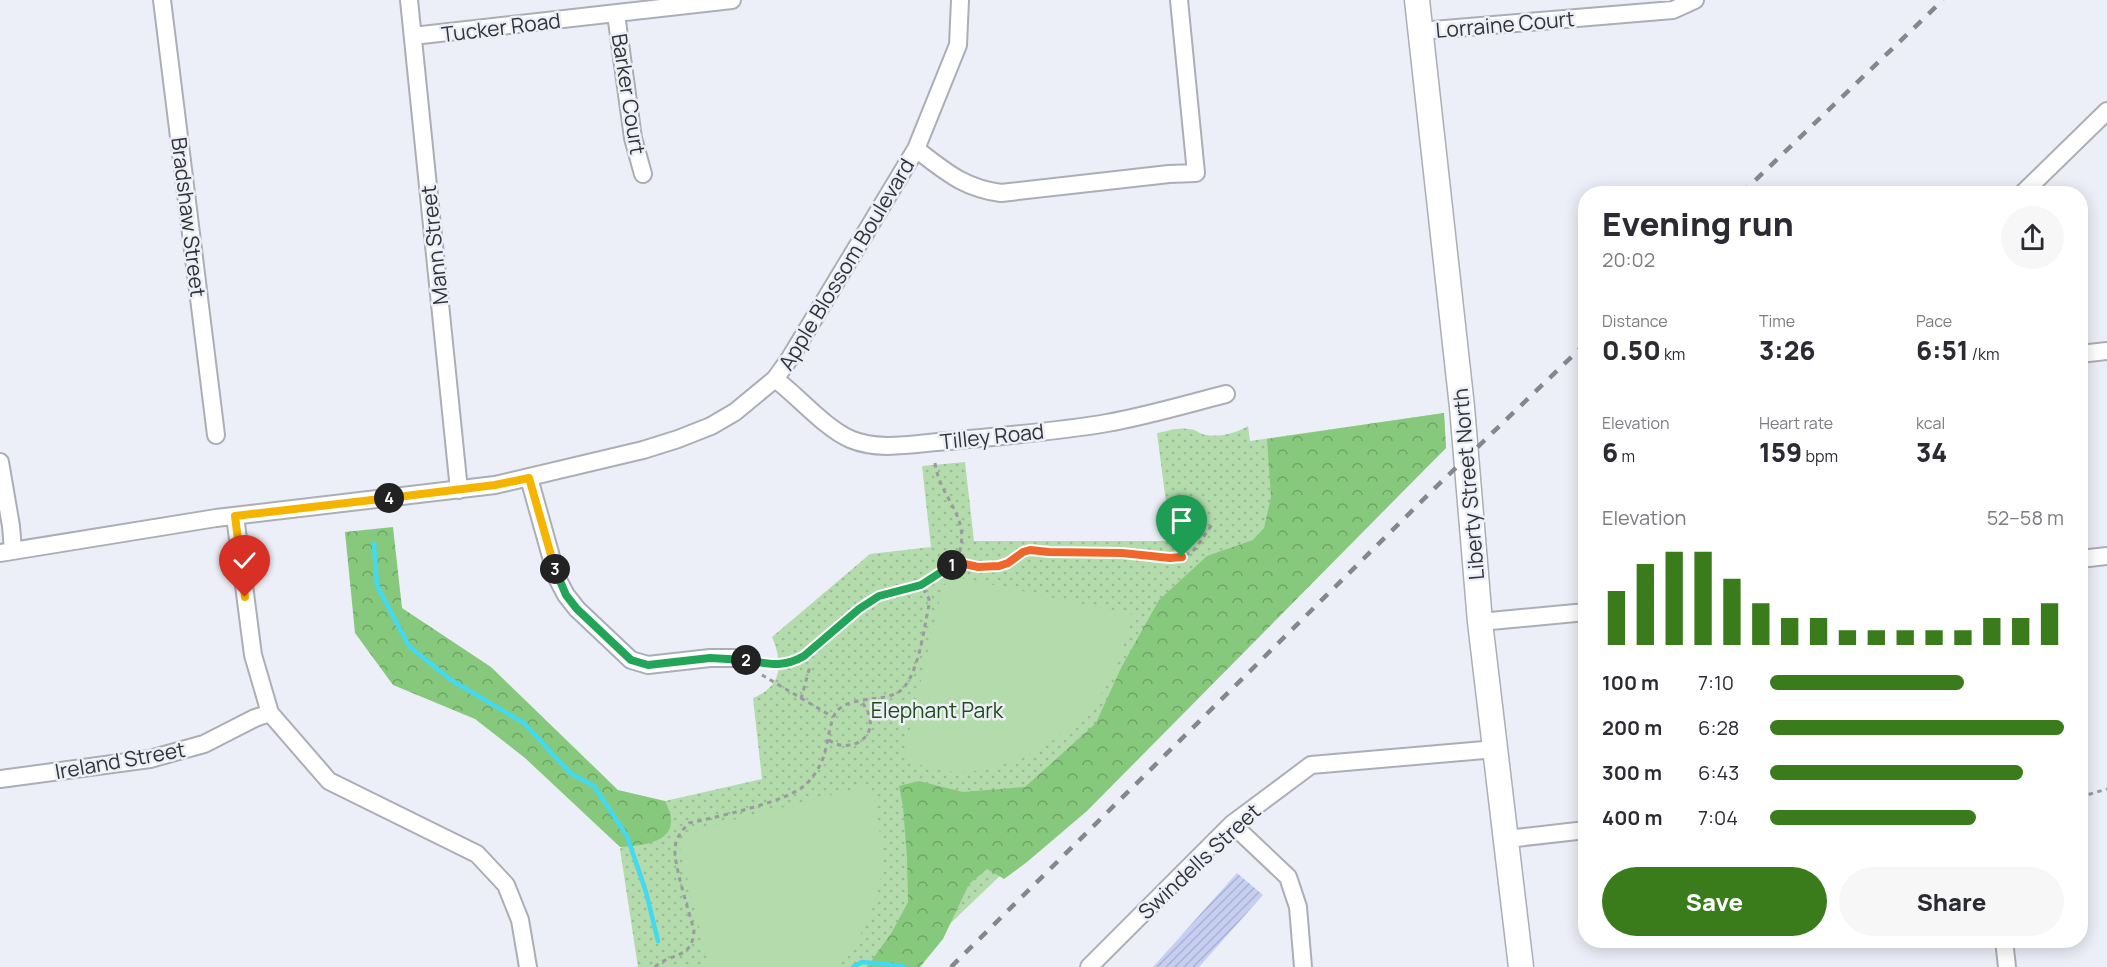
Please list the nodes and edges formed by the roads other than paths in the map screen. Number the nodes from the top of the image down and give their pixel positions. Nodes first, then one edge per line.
1 (162, 0) edge
2 (409, 0) edge
3 (732, 0) edge
4 (960, 0) edge
5 (1179, 0) edge
6 (1417, 0) edge
7 (1695, 0) edge
8 (616, 14) junction
9 (1420, 31) junction
10 (413, 36) junction
11 (2107, 111) edge
12 (916, 148) junction
13 (643, 174) dead end
14 (2030, 186) edge
15 (2107, 351) edge
16 (2088, 353) edge
17 (775, 379) junction
18 (1226, 394) dead end
19 (216, 435) dead end
20 (0, 462) edge
21 (529, 478) junction
22 (459, 490) junction
23 (235, 516) junction
24 (6, 551) edge
25 (2107, 556) edge
26 (2088, 558) edge
27 (859, 609) road end
28 (1578, 613) edge
29 (1480, 622) junction
30 (736, 658) joint
31 (270, 713) junction
32 (1496, 749) junction
33 (0, 779) edge
34 (1232, 824) junction
35 (1578, 831) edge
36 (1507, 839) junction
37 (2005, 948) edge
38 (528, 967) edge
39 (1089, 967) edge
40 (1303, 967) edge
41 (1521, 967) edge
42 (2007, 967) edge

1 - 19 street, Bradshaw Street
2 - 10 street, Mann Street
3 - 8 street, Tucker Road
4 - 12 street, Apple Blossom Boulevard
5 - 12 street
6 - 9 main road, Liberty Street North
7 - 9 street, Lorraine Court
8 - 10 street, Tucker Road
8 - 13 street, Barker Court
9 - 29 main road, Liberty Street North
10 - 22 street, Mann Street
11 - 14 street
12 - 17 street, Apple Blossom Boulevard
15 - 16 street
17 - 18 street, Tilley Road
17 - 21 street, Apple Blossom Boulevard
20 - 24 street
21 - 22 street, Apple Blossom Boulevard
21 - 30 street
22 - 23 street, Apple Blossom Boulevard
23 - 24 street, Apple Blossom Boulevard
23 - 31 street
25 - 26 street
27 - 30 lane
28 - 29 street
29 - 32 main road, Liberty Street North
31 - 33 street, Ireland Street
31 - 38 street
32 - 34 street, Swindells Street
32 - 36 main road, Liberty Street North
34 - 39 street, Swindells Street
34 - 40 street
35 - 36 street
36 - 41 main road, Liberty Street North
37 - 42 street

